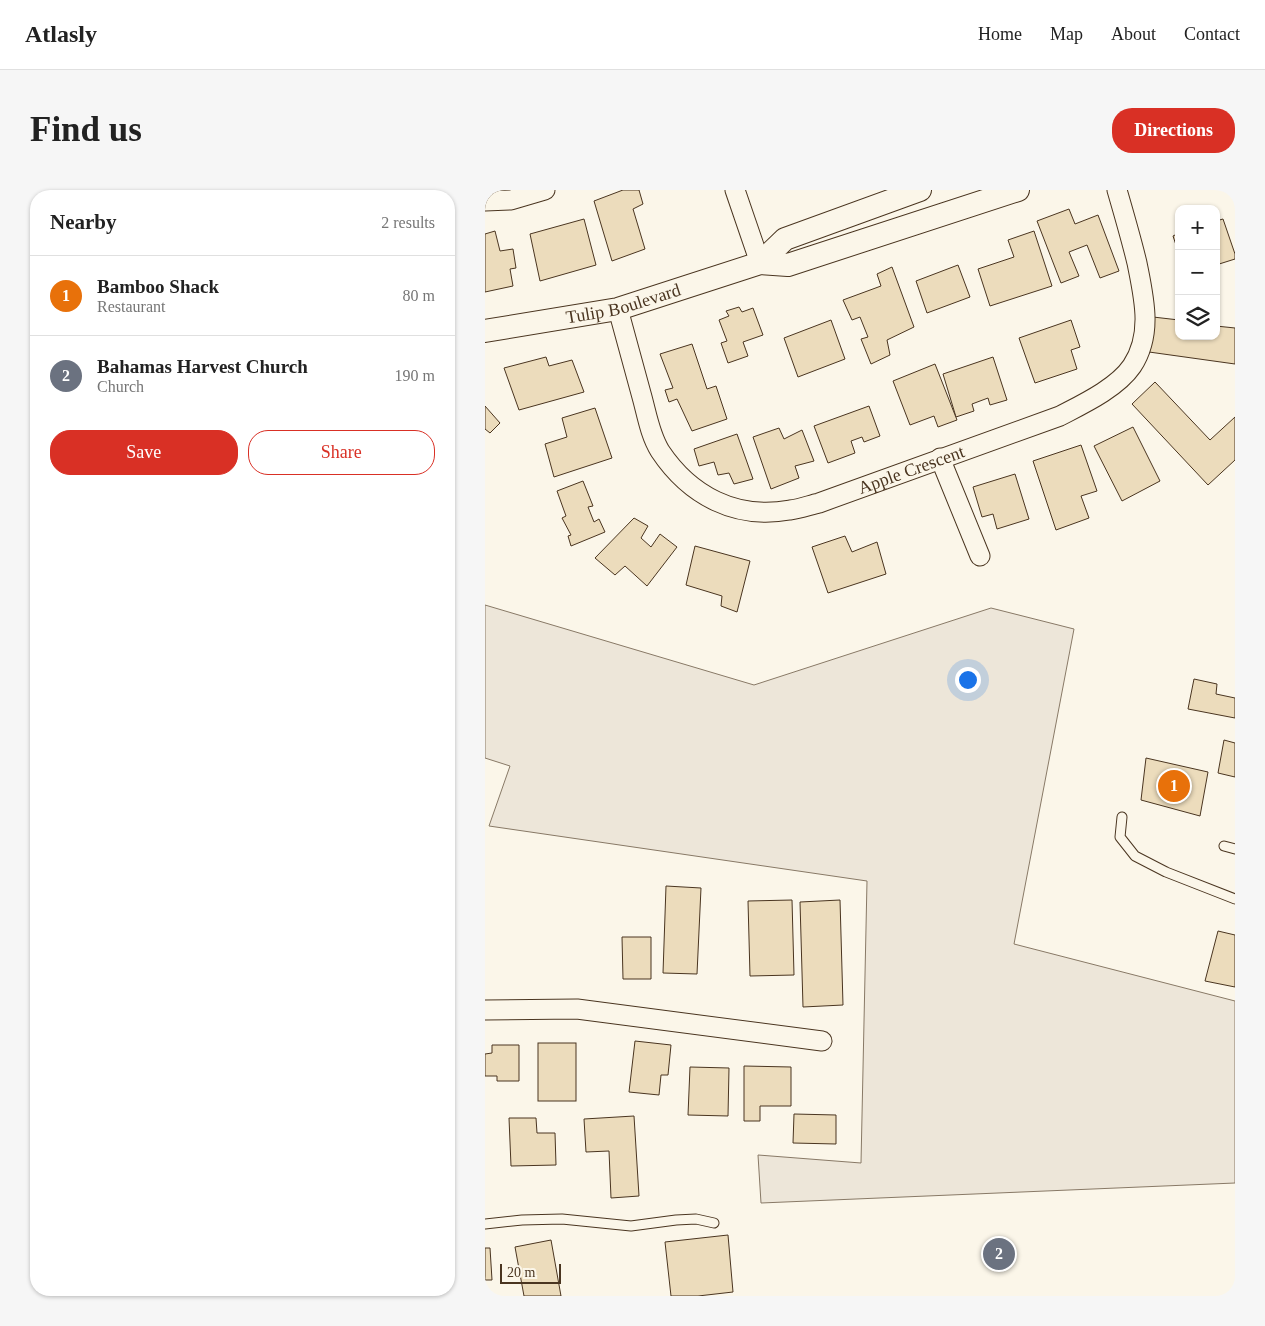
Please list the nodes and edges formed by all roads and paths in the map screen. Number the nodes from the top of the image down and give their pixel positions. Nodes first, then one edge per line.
1 (545, 190) edge
2 (735, 190) edge
3 (920, 190) edge
4 (1019, 190) edge
5 (1117, 190) edge
6 (981, 196) edge
7 (485, 201) edge
8 (760, 263) junction
9 (618, 309) junction
10 (485, 331) edge
11 (940, 458) junction
12 (980, 556) dead end
13 (1122, 817) dead end
14 (1224, 846) dead end
15 (1235, 849) edge
16 (1235, 899) edge
17 (485, 1010) edge
18 (822, 1040) dead end
19 (714, 1223) dead end
20 (485, 1224) edge

1 - 7 street
2 - 8 street
3 - 8 street, Tulip Boulevard
4 - 6 street, Tulip Boulevard
5 - 11 street, Apple Crescent
6 - 8 street, Tulip Boulevard
8 - 9 street, Tulip Boulevard
9 - 10 street, Tulip Boulevard
9 - 11 street, Apple Crescent
11 - 12 street
13 - 16 lane
14 - 15 lane
17 - 18 street
19 - 20 lane

